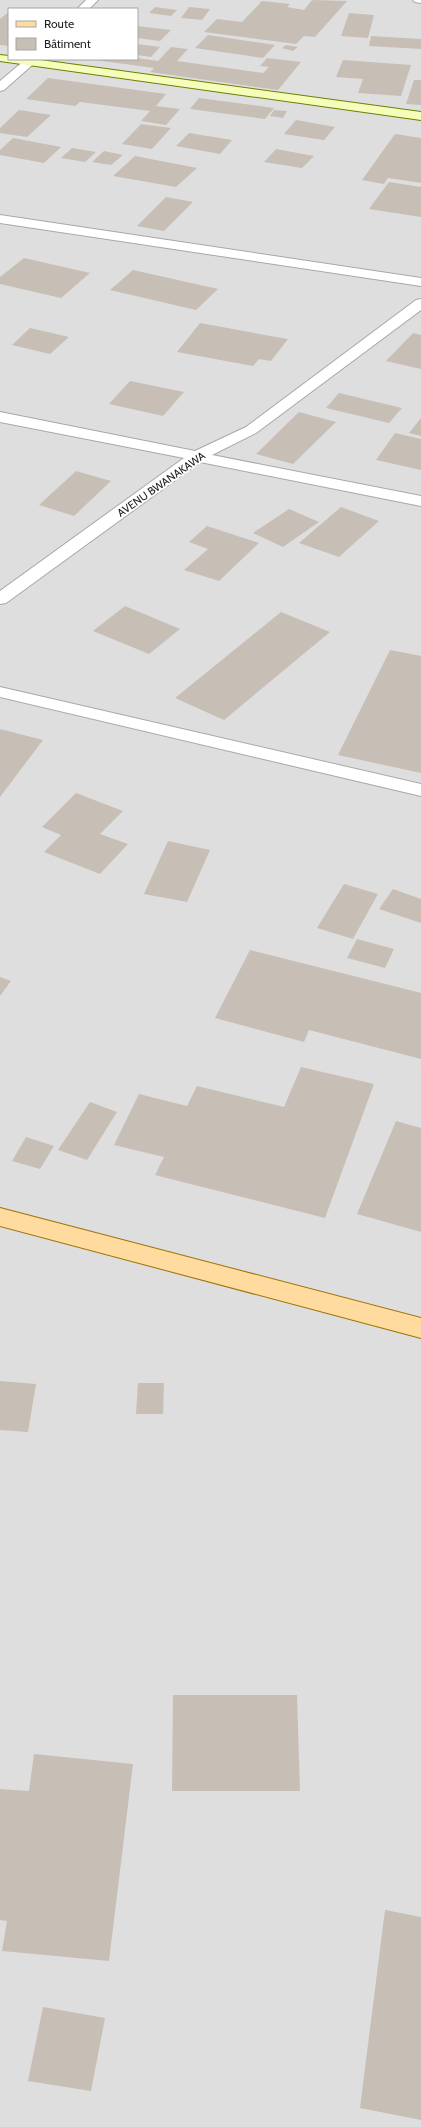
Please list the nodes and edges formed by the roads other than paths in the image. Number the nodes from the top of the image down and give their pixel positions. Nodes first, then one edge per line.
1 (92, 0) edge
2 (84, 8) edge
3 (21, 60) edge
4 (31, 61) edge
5 (0, 87) edge
6 (421, 116) edge
7 (0, 219) edge
8 (421, 282) edge
9 (421, 303) edge
10 (0, 417) edge
11 (197, 456) junction
12 (421, 501) edge
13 (0, 599) edge
14 (0, 692) edge
15 (421, 790) edge
16 (0, 1217) edge
17 (421, 1328) edge

1 - 2 street
3 - 4 street
4 - 5 street
4 - 6 street
7 - 8 street
9 - 11 street, AVENU BWANAKAWA
10 - 11 street
11 - 12 street
11 - 13 street, AVENU BWANAKAWA
14 - 15 street
16 - 17 main road

